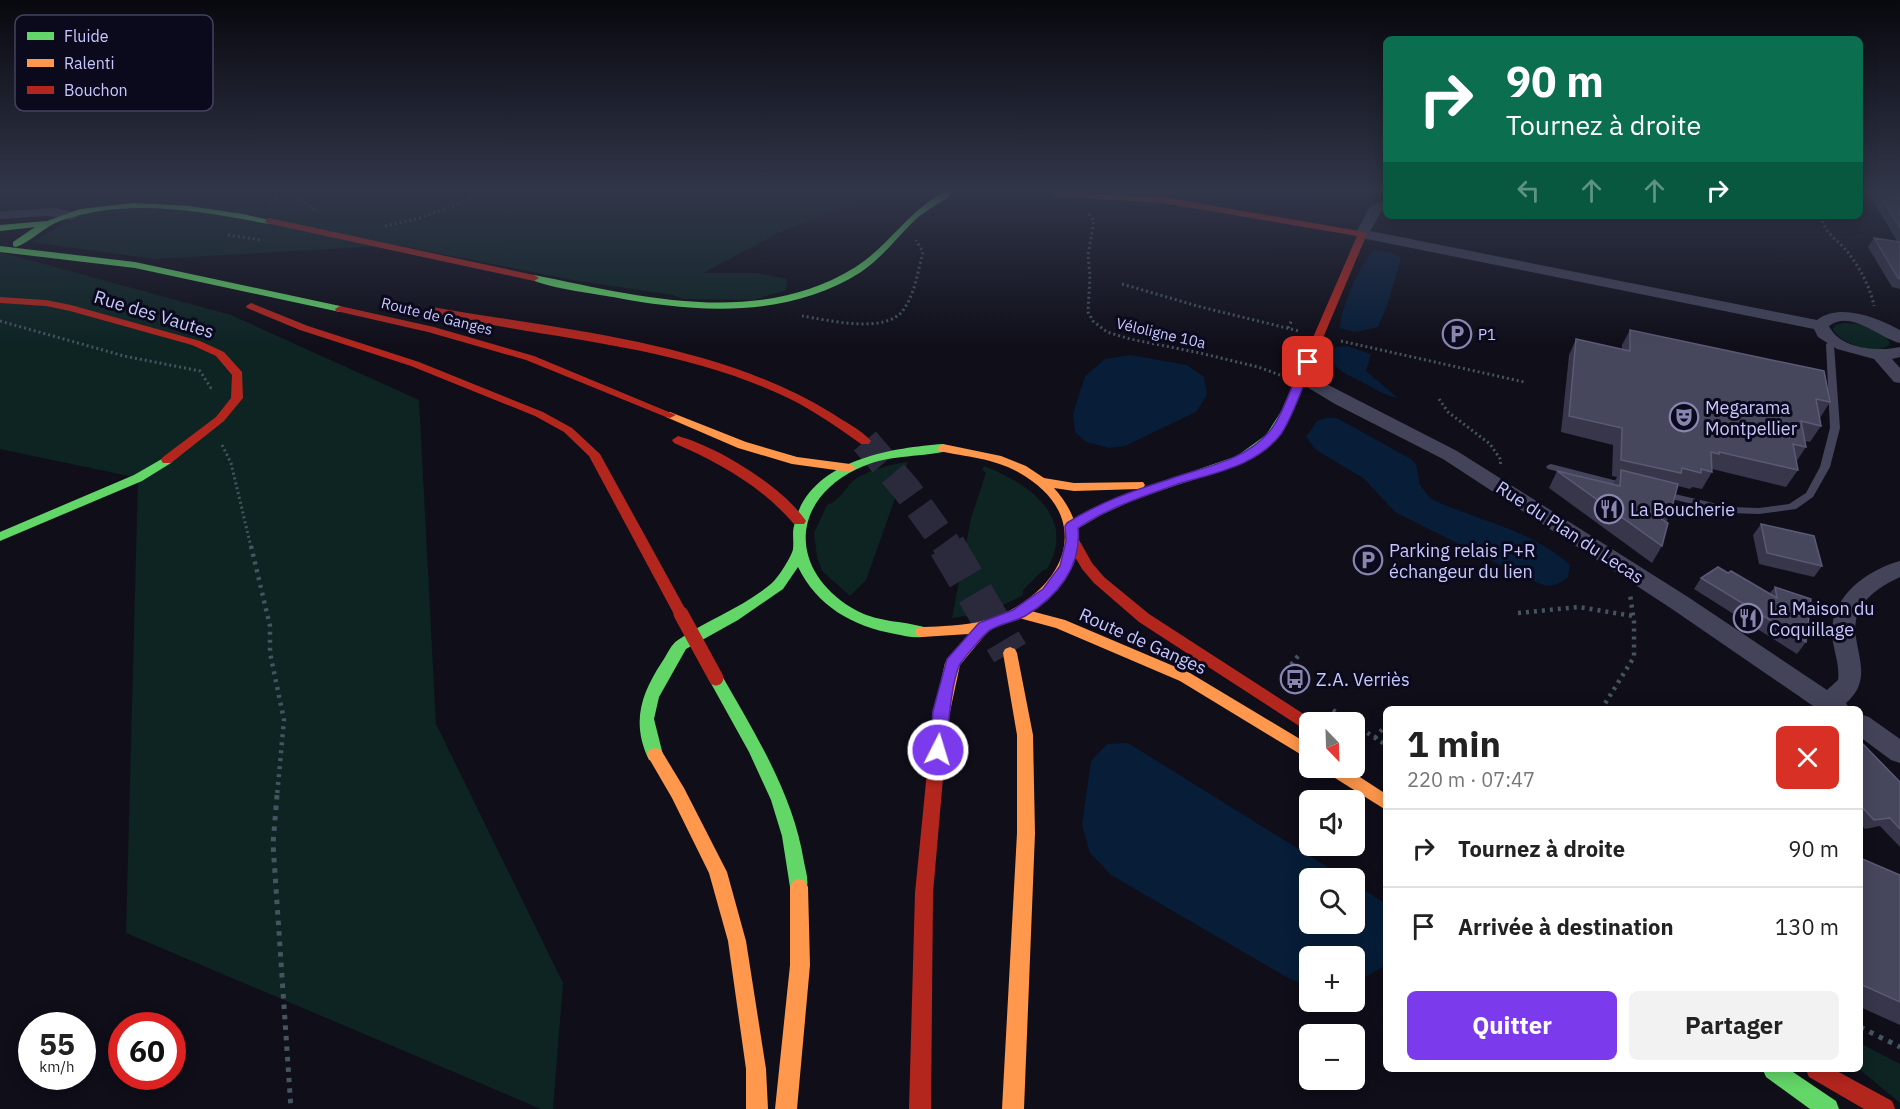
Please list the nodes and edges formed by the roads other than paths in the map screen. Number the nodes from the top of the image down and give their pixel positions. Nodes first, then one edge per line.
1 (377, 244) edge
2 (887, 244) edge
3 (1358, 244) edge
4 (1411, 244) edge
5 (0, 249) edge
6 (0, 263) edge
7 (135, 265) junction
8 (92, 274) dead end
9 (303, 286) dead end
10 (178, 289) dead end
11 (232, 298) junction
12 (0, 300) edge
13 (419, 308) dead end
14 (330, 322) dead end
15 (1820, 325) junction
16 (1900, 338) edge
17 (1835, 341) junction
18 (1900, 352) edge
19 (1879, 354) junction
20 (1900, 378) edge
21 (1302, 380) junction
22 (664, 434) dead end
23 (865, 441) tunnel mouth
24 (1551, 467) dead end
25 (850, 468) junction
26 (1042, 482) junction
27 (1172, 482) junction
28 (1637, 488) edge
29 (1648, 491) edge
30 (799, 521) junction
31 (1072, 533) junction
32 (0, 537) edge
33 (797, 553) junction
34 (1900, 568) edge
35 (1018, 614) junction
36 (984, 626) junction
37 (1010, 653) tunnel mouth
38 (1833, 706) edge
39 (1299, 720) edge
40 (1863, 726) edge
41 (1299, 746) edge
42 (1900, 753) edge
43 (1348, 778) edge
44 (1383, 801) edge
45 (1776, 1072) edge
46 (1819, 1072) edge
47 (757, 1109) edge
48 (786, 1109) edge
49 (920, 1109) edge
50 (1013, 1109) edge
51 (1828, 1109) edge
52 (1884, 1109) edge

1 - 2 main road
3 - 21 main road
4 - 15 street
5 - 7 main road, Route de Ganges
6 - 8 main road
7 - 9 main road
7 - 25 main road, Route de Ganges
10 - 11 main road
11 - 14 main road
11 - 48 main road, bridge
12 - 32 main road, Rue des Vautes
13 - 23 main road
15 - 16 street
15 - 17 street
17 - 19 street
17 - 29 lane
18 - 19 street
19 - 20 street
21 - 27 main road
21 - 38 street, Rue du Plan du Lecas
22 - 30 main road
24 - 28 lane
25 - 26 main road
25 - 30 main road
26 - 27 main road
26 - 31 main road, Route de Ganges
27 - 31 main road
30 - 33 main road
31 - 35 main road
31 - 39 main road, Route de Ganges
33 - 36 main road
33 - 47 main road
34 - 38 street
35 - 36 main road
35 - 41 main road, Route de Ganges
36 - 49 main road
37 - 50 main road
40 - 42 street
43 - 44 main road
45 - 51 main road
46 - 52 main road

